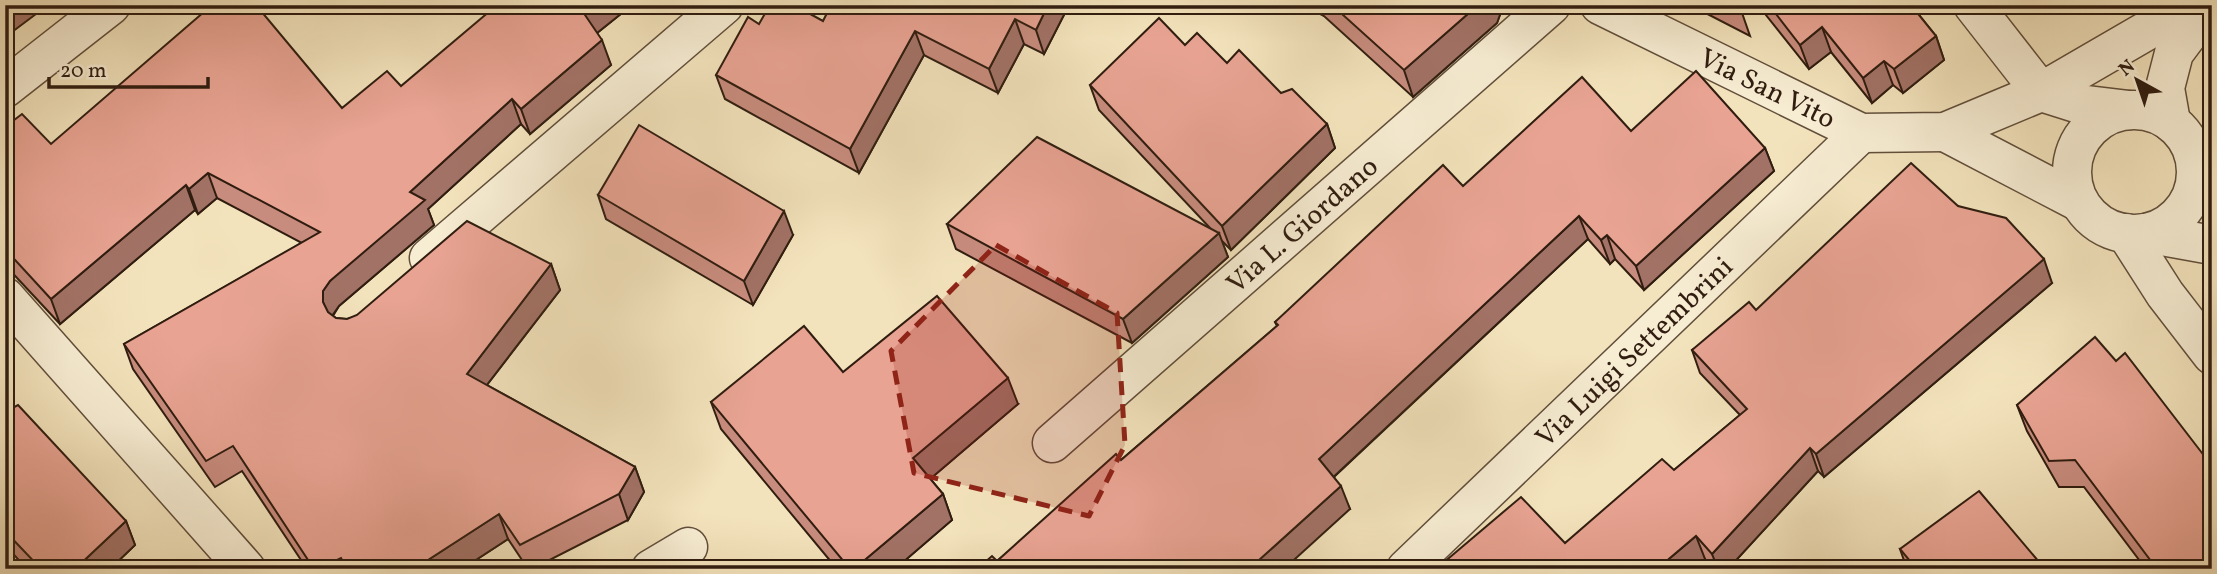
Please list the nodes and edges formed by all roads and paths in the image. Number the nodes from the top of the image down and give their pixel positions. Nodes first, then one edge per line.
1 (111, 5) edge
2 (724, 5) edge
3 (1550, 5) edge
4 (1600, 5) edge
5 (1973, 5) edge
6 (2191, 5) edge
7 (2210, 5) edge
8 (2113, 51) junction
9 (5, 88) edge
10 (2041, 92) junction
11 (2093, 106) junction
12 (2131, 110) junction
13 (2171, 122) junction
14 (1945, 132) junction
15 (1861, 133) junction
16 (2079, 144) junction
17 (2203, 169) edge
18 (2079, 202) junction
19 (2135, 233) junction
20 (2212, 245) edge
21 (406, 277) edge
22 (5, 297) edge
23 (2212, 355) edge
24 (1052, 443) dead end
25 (688, 547) dead end
26 (246, 569) edge
27 (651, 569) edge
28 (1406, 569) edge

1 - 9 street
2 - 21 street
3 - 24 street, Via L. Giordano
4 - 15 street, Via San Vito
5 - 10 street
6 - 8 street, Via San Vito
7 - 13 street
8 - 10 street, Via San Vito
8 - 11 street
10 - 11 street
10 - 14 street, Via San Vito
11 - 12 street
11 - 16 street
12 - 13 street
12 - 16 street
13 - 17 street
14 - 15 street, Via San Vito
14 - 18 street, Via San Vito
15 - 28 street, Via Luigi Settembrini
16 - 18 street
17 - 19 street
18 - 19 street
19 - 20 street
19 - 23 street
22 - 26 street
25 - 27 street

